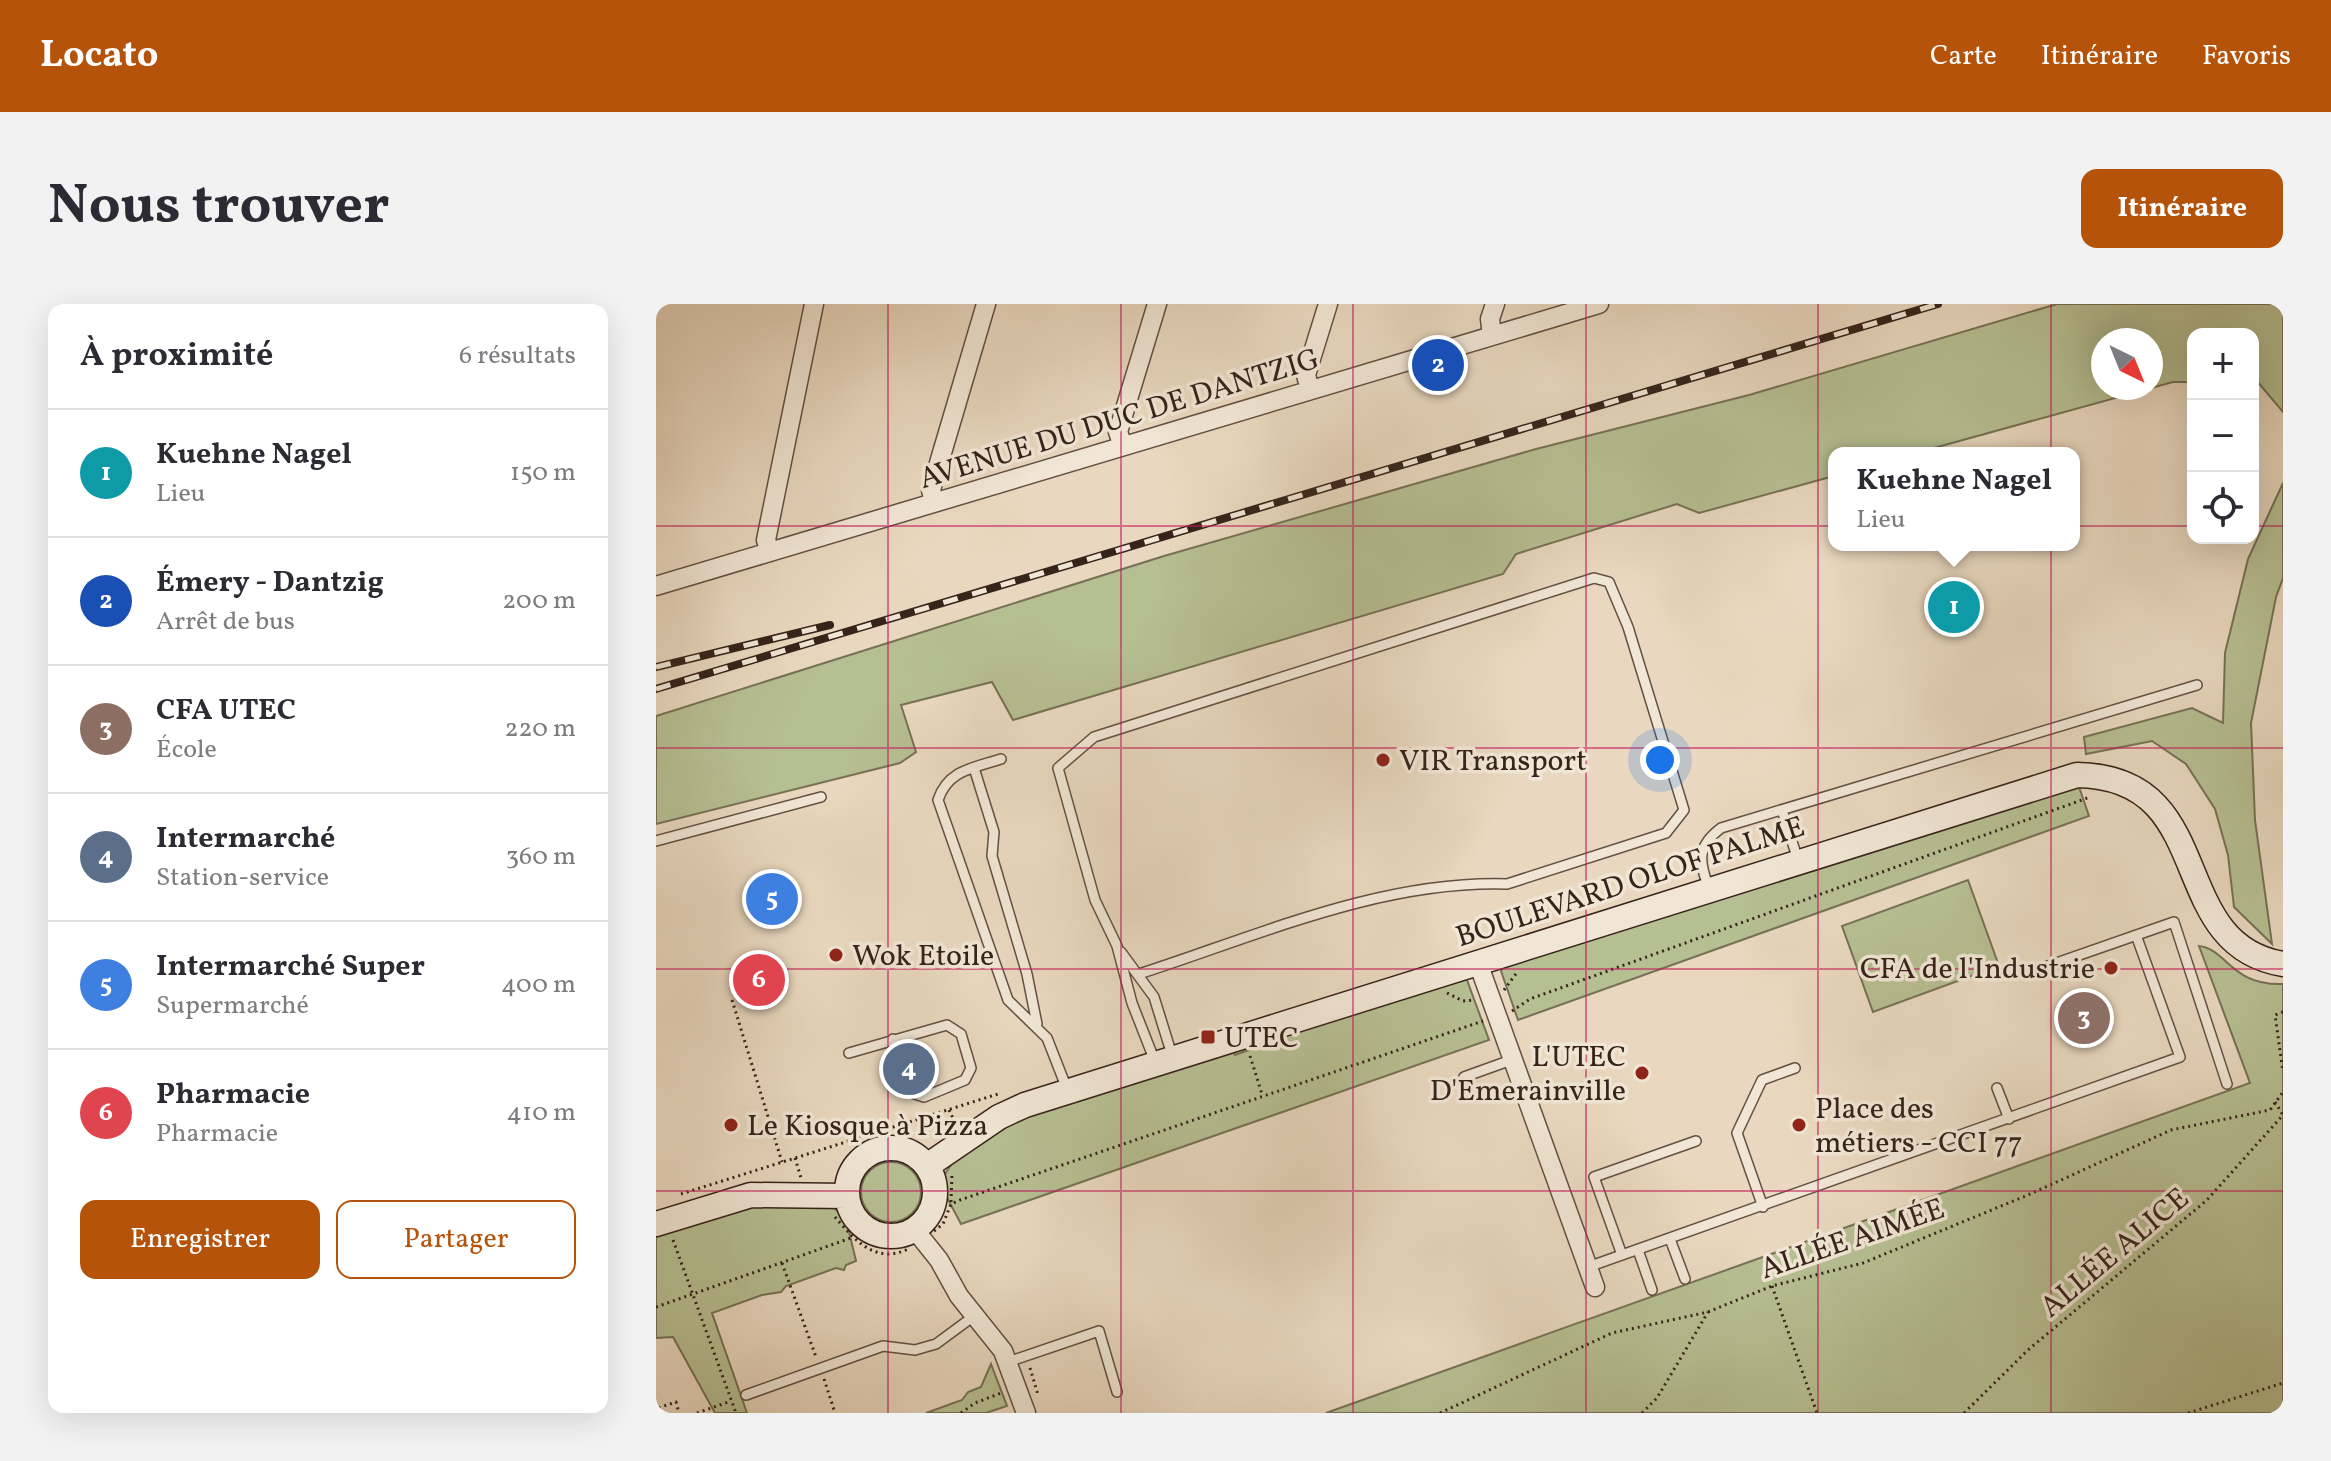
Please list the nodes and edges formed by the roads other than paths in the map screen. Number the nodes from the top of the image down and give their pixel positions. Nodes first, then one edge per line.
1 (986, 304) edge
2 (1157, 304) edge
3 (1328, 304) edge
4 (1495, 304) edge
5 (1599, 304) edge
6 (809, 311) edge
7 (1492, 336) junction
8 (1310, 390) junction
9 (1123, 446) junction
10 (934, 502) junction
11 (770, 552) junction
12 (656, 586) edge
13 (2197, 685) dead end
14 (1001, 759) dead end
15 (974, 768) junction
16 (821, 797) dead end
17 (1782, 810) junction
18 (656, 841) edge
19 (1799, 861) junction
20 (1709, 889) junction
21 (2136, 935) junction
22 (1117, 946) junction
23 (1478, 963) junction
24 (2283, 964) edge
25 (1139, 974) junction
26 (2025, 974) dead end
27 (1037, 1024) junction
28 (893, 1039) junction
29 (849, 1053) dead end
30 (1514, 1059) junction
31 (1165, 1062) junction
32 (1795, 1068) dead end
33 (1464, 1077) dead end
34 (2227, 1084) dead end
35 (1997, 1088) dead end
36 (1068, 1092) junction
37 (2009, 1119) junction
38 (1696, 1141) dead end
39 (929, 1164) junction
40 (844, 1195) junction
41 (1763, 1207) junction
42 (661, 1222) edge
43 (920, 1235) junction
44 (1670, 1239) junction
45 (1638, 1250) junction
46 (1622, 1255) junction
47 (1588, 1267) junction
48 (1685, 1279) dead end
49 (1595, 1287) dead end
50 (1652, 1290) dead end
51 (974, 1316) junction
52 (1008, 1362) junction
53 (1117, 1392) dead end
54 (746, 1395) road end
55 (1026, 1413) edge

1 - 10 street
2 - 9 street
3 - 8 street
4 - 7 street
5 - 7 street, AVENUE DU DUC DE DANTZIG
6 - 11 street
7 - 8 street, AVENUE DU DUC DE DANTZIG
8 - 9 street, AVENUE DU DUC DE DANTZIG
9 - 10 street, AVENUE DU DUC DE DANTZIG
10 - 11 street, AVENUE DU DUC DE DANTZIG
11 - 12 street, AVENUE DU DUC DE DANTZIG
13 - 17 lane
14 - 15 lane
15 - 27 lane
15 - 27 lane
16 - 18 lane
17 - 19 lane
17 - 20 lane
19 - 20 street, BOULEVARD OLOF PALME
19 - 24 street, BOULEVARD OLOF PALME
20 - 23 street, BOULEVARD OLOF PALME
21 - 26 lane
21 - 34 lane
21 - 37 lane
22 - 25 lane
22 - 25 lane
22 - 31 lane
23 - 30 street
23 - 31 street, BOULEVARD OLOF PALME
25 - 31 lane
27 - 36 lane
28 - 28 lane
28 - 29 lane
30 - 33 lane
30 - 47 street
31 - 36 street, BOULEVARD OLOF PALME
32 - 41 lane
35 - 37 lane
36 - 39 street, BOULEVARD OLOF PALME
37 - 41 lane
38 - 46 lane
39 - 40 street
39 - 43 street
40 - 42 street
40 - 43 street
41 - 44 lane
43 - 51 street
44 - 45 lane
44 - 48 lane
45 - 46 lane
45 - 50 lane
46 - 47 lane
47 - 49 street
51 - 52 street
51 - 54 lane
52 - 53 lane
52 - 55 street

